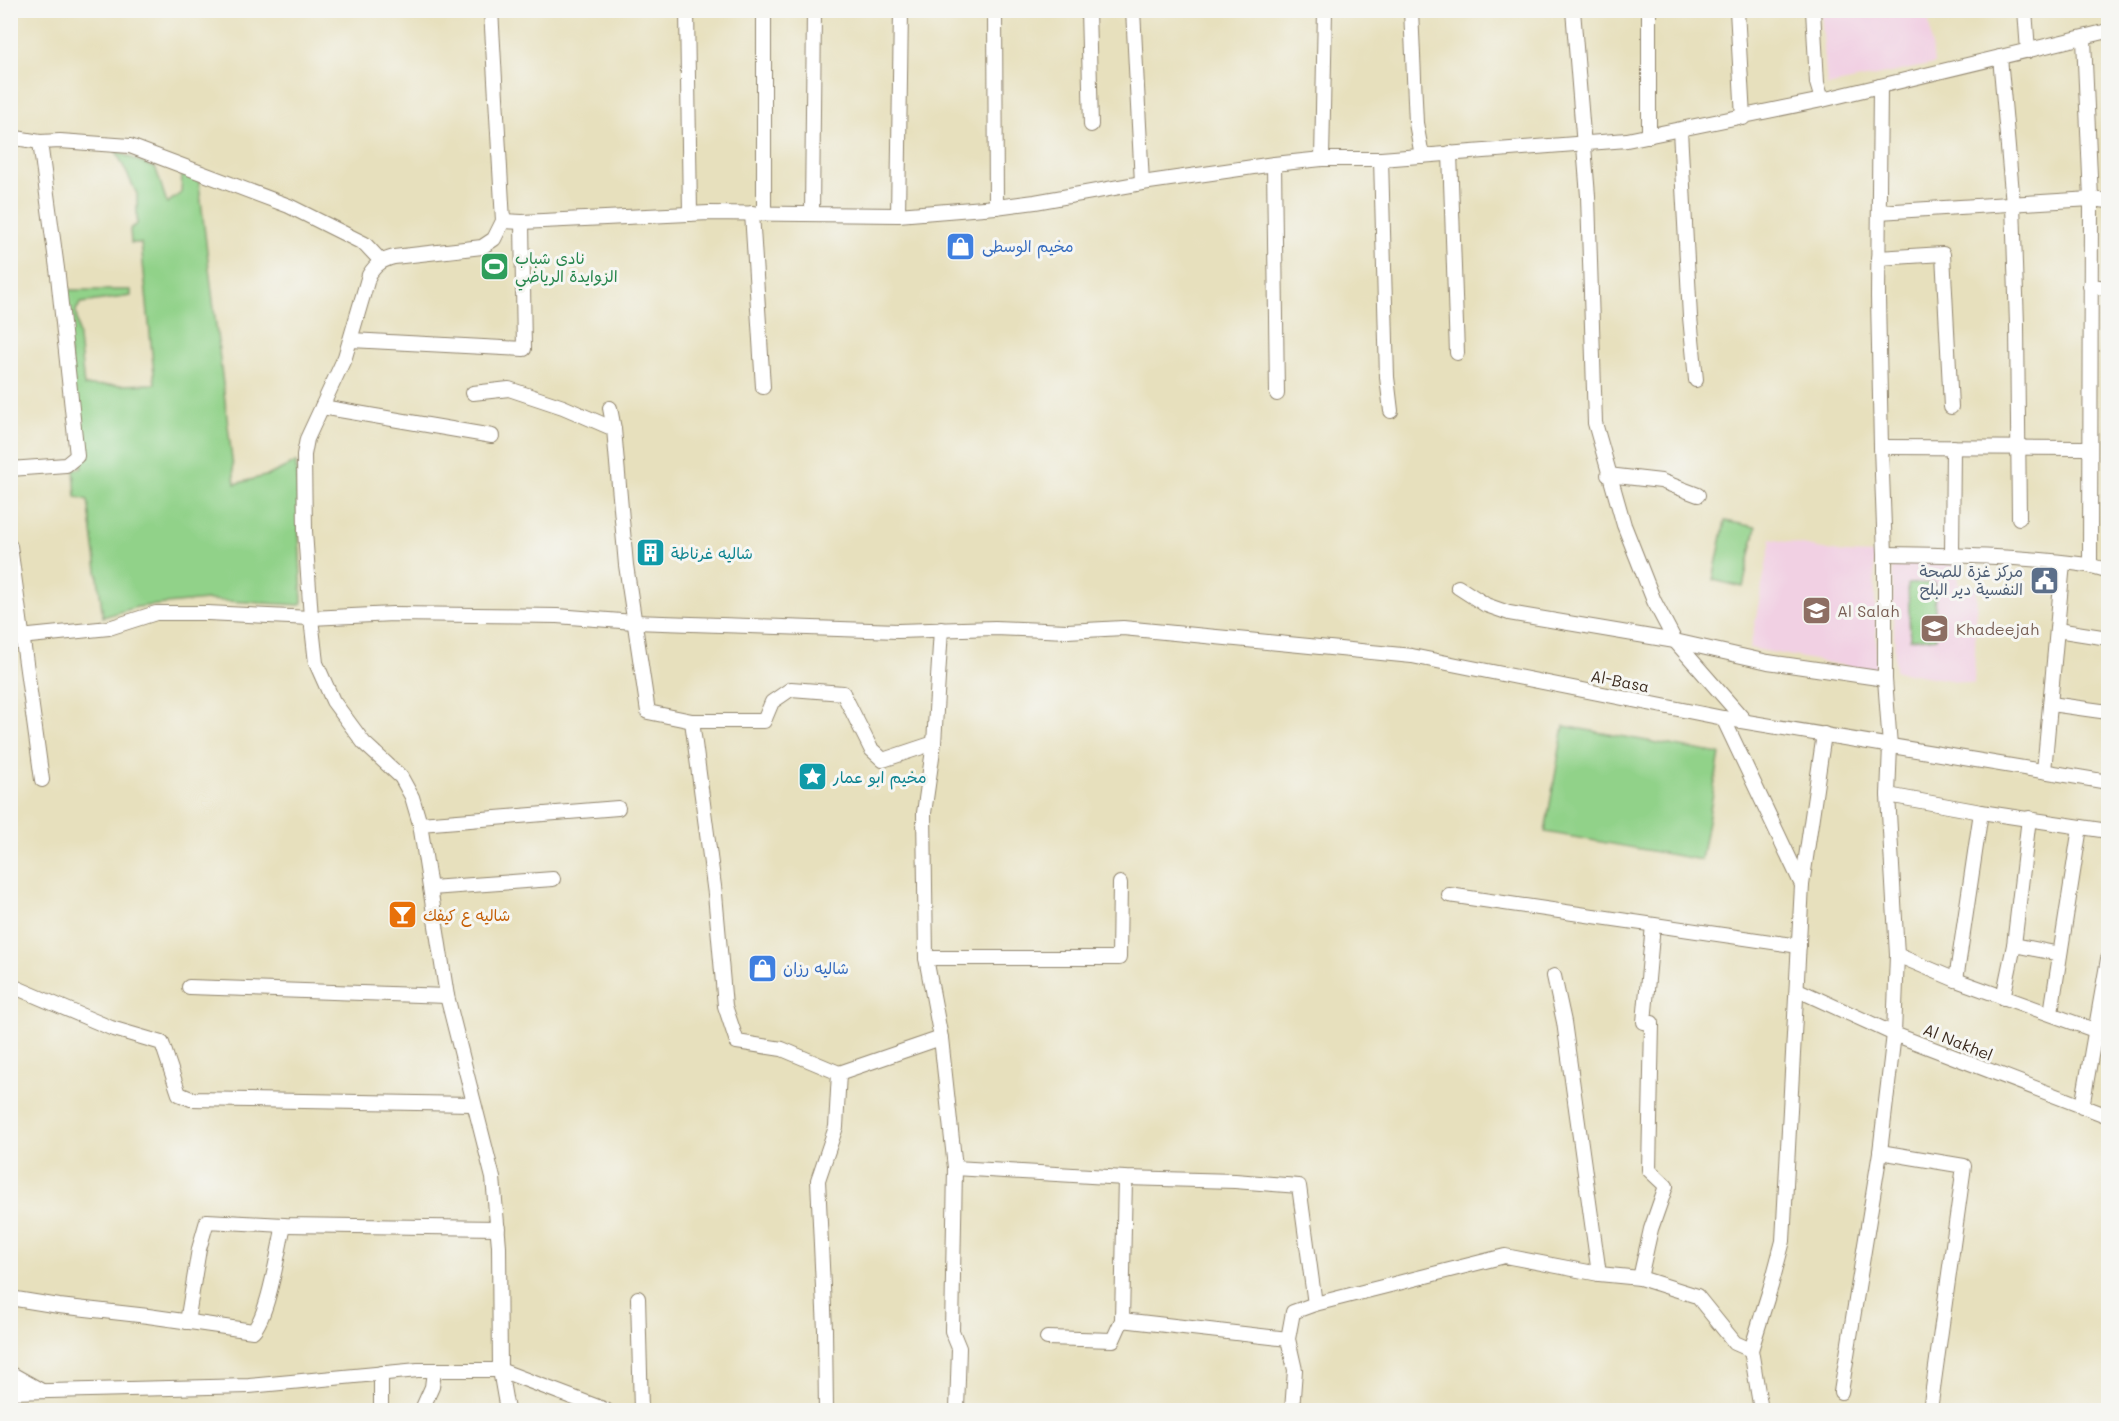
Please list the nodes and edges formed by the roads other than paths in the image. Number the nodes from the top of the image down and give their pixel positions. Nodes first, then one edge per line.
1 (491, 10) edge
2 (687, 10) edge
3 (764, 10) edge
4 (814, 10) edge
5 (901, 10) edge
6 (995, 10) edge
7 (1088, 10) edge
8 (1133, 10) edge
9 (1325, 10) edge
10 (1411, 10) edge
11 (1573, 10) edge
12 (1649, 10) edge
13 (1737, 10) edge
14 (1813, 10) edge
15 (2025, 10) edge
16 (2109, 31) edge
17 (2084, 39) junction
18 (2028, 51) junction
19 (2000, 57) junction
20 (1880, 86) junction
21 (1822, 100) junction
22 (1743, 118) junction
23 (1091, 125) dead end
24 (1680, 130) junction
25 (1649, 136) junction
26 (10, 137) edge
27 (40, 142) junction
28 (1582, 144) junction
29 (1450, 153) junction
30 (1422, 156) junction
31 (1322, 159) junction
32 (1381, 159) junction
33 (1274, 164) junction
34 (1142, 183) junction
35 (2091, 199) junction
36 (2109, 201) edge
37 (2013, 204) junction
38 (996, 207) junction
39 (1879, 212) junction
40 (758, 213) junction
41 (812, 213) junction
42 (690, 214) junction
43 (898, 215) junction
44 (503, 221) junction
45 (522, 222) junction
46 (1878, 258) junction
47 (381, 261) junction
48 (2090, 286) junction
49 (2109, 288) edge
50 (351, 340) junction
51 (1457, 353) dead end
52 (1696, 380) dead end
53 (763, 387) dead end
54 (473, 393) dead end
55 (1277, 394) dead end
56 (322, 407) junction
57 (1951, 407) dead end
58 (610, 408) dead end
59 (1391, 411) dead end
60 (614, 429) junction
61 (492, 436) dead end
62 (1881, 447) junction
63 (1953, 447) junction
64 (2019, 447) junction
65 (2089, 448) junction
66 (10, 469) edge
67 (1608, 474) junction
68 (1698, 495) dead end
69 (2019, 518) dead end
70 (10, 546) edge
71 (1885, 554) junction
72 (1952, 555) junction
73 (2063, 563) junction
74 (2090, 565) junction
75 (2109, 570) edge
76 (1458, 587) dead end
77 (311, 618) junction
78 (634, 622) junction
79 (942, 629) junction
80 (2058, 630) junction
81 (17, 638) edge
82 (2109, 638) edge
83 (1675, 641) junction
84 (1885, 679) junction
85 (2051, 704) junction
86 (2109, 712) edge
87 (1723, 718) junction
88 (692, 721) junction
89 (1745, 721) junction
90 (1824, 734) junction
91 (934, 743) junction
92 (1890, 746) junction
93 (2044, 771) junction
94 (42, 780) dead end
95 (2109, 782) edge
96 (1888, 795) junction
97 (618, 808) dead end
98 (1981, 812) junction
99 (2029, 818) junction
100 (420, 824) junction
101 (2080, 827) junction
102 (2109, 831) edge
103 (553, 879) dead end
104 (1120, 883) dead end
105 (1802, 885) junction
106 (431, 888) junction
107 (1449, 896) dead end
108 (1653, 925) junction
109 (2014, 945) junction
110 (1799, 946) junction
111 (2060, 954) junction
112 (1897, 955) junction
113 (926, 958) junction
114 (2109, 959) edge
115 (1554, 976) dead end
116 (1956, 980) junction
117 (10, 985) edge
118 (189, 987) dead end
119 (1798, 990) junction
120 (447, 996) junction
121 (2003, 998) junction
122 (2051, 1013) junction
123 (2103, 1033) edge
124 (1894, 1034) junction
125 (941, 1038) junction
126 (839, 1073) junction
127 (473, 1104) junction
128 (2082, 1107) junction
129 (2109, 1116) edge
130 (1880, 1152) junction
131 (955, 1168) junction
132 (1125, 1178) junction
133 (284, 1225) junction
134 (498, 1228) junction
135 (1599, 1274) junction
136 (1640, 1278) junction
137 (10, 1298) edge
138 (638, 1298) dead end
139 (1315, 1304) junction
140 (1122, 1320) junction
141 (186, 1322) junction
142 (1047, 1338) dead end
143 (1288, 1339) junction
144 (1751, 1350) junction
145 (500, 1370) junction
146 (434, 1371) junction
147 (10, 1373) edge
148 (381, 1373) junction
149 (10, 1392) edge
150 (44, 1392) junction
151 (1841, 1392) dead end
152 (423, 1407) dead end
153 (381, 1410) edge
154 (506, 1410) edge
155 (606, 1410) edge
156 (641, 1410) edge
157 (826, 1410) edge
158 (957, 1410) edge
159 (1292, 1410) edge
160 (1761, 1410) edge
161 (1930, 1410) edge

1 - 44 street
2 - 42 street
3 - 40 street
4 - 41 street
5 - 43 street
6 - 38 street
7 - 23 street
8 - 34 street
9 - 31 street
10 - 30 street
11 - 28 street
12 - 25 street
13 - 22 street
14 - 21 street
15 - 18 street
16 - 17 street
17 - 18 street
17 - 35 street
18 - 19 street
19 - 20 street
19 - 37 street
20 - 21 street
20 - 39 street
21 - 22 street
22 - 24 street
24 - 25 street
24 - 52 street
25 - 28 street
26 - 27 street
27 - 47 street
27 - 66 street
28 - 29 street
28 - 67 street
29 - 30 street
29 - 51 street
30 - 32 street
31 - 32 street
31 - 33 street
32 - 59 street
33 - 34 street
33 - 55 street
34 - 38 street
35 - 36 street
35 - 37 street
35 - 48 street
37 - 39 street
37 - 64 street
38 - 43 street
39 - 46 street
40 - 41 street
40 - 42 street
40 - 53 street
41 - 43 street
42 - 45 street
44 - 45 street
44 - 47 street
45 - 50 street
46 - 57 street
46 - 62 street
47 - 50 street
48 - 49 street
48 - 65 street
50 - 56 street
54 - 60 street
56 - 61 street
56 - 77 street
58 - 60 street
60 - 78 street
62 - 63 street
62 - 71 street
63 - 64 street
63 - 72 street
64 - 65 street
64 - 69 street
65 - 74 street
67 - 68 street
67 - 83 street
70 - 81 street
71 - 72 street
71 - 84 street
72 - 73 street
73 - 74 street
73 - 80 street
74 - 75 street
76 - 83 street
77 - 78 street, Al-Basa
77 - 81 street, Al-Basa
77 - 100 street
78 - 79 street, Al-Basa
78 - 88 street
79 - 87 street, Al-Basa
79 - 91 street
80 - 82 street
80 - 85 street
81 - 94 street
83 - 84 street
83 - 89 street
84 - 92 street
85 - 86 street
85 - 93 street
87 - 89 street, Al-Basa
87 - 105 street
88 - 91 street
88 - 126 street
89 - 90 street, Al-Basa
90 - 92 street, Al-Basa
90 - 105 street
91 - 113 street
92 - 93 street, Al-Basa
92 - 96 street
93 - 95 street, Al-Basa
96 - 98 street
96 - 112 street
97 - 100 street
98 - 99 street
98 - 116 street
99 - 101 street
99 - 109 street
100 - 106 street
101 - 102 street
101 - 111 street
103 - 106 street
104 - 113 street
105 - 110 street
106 - 120 street
107 - 108 street
108 - 110 street
108 - 136 street
109 - 111 street
109 - 121 street
110 - 119 street
111 - 122 street
112 - 116 street
112 - 124 street
113 - 125 street
114 - 123 street
115 - 135 street
116 - 121 street
117 - 127 street
118 - 120 street
119 - 124 street, Al Nakhel
119 - 144 street
120 - 127 street
121 - 122 street
122 - 123 street
123 - 128 street
124 - 128 street, Al Nakhel
124 - 130 street
125 - 126 street
125 - 131 street
126 - 157 street
127 - 134 street
128 - 129 street, Al Nakhel
130 - 151 street
130 - 161 street
131 - 132 street
131 - 158 street
132 - 139 street
132 - 140 street
133 - 134 street
133 - 141 street
133 - 141 street
134 - 145 street
135 - 136 street
135 - 139 street
136 - 144 street
137 - 141 street
138 - 156 street
139 - 143 street
140 - 142 street
140 - 143 street
143 - 159 street
144 - 160 street
145 - 146 street
145 - 154 street
145 - 155 street
146 - 148 street
146 - 152 street
147 - 150 street
148 - 150 street
148 - 153 street
149 - 150 street

